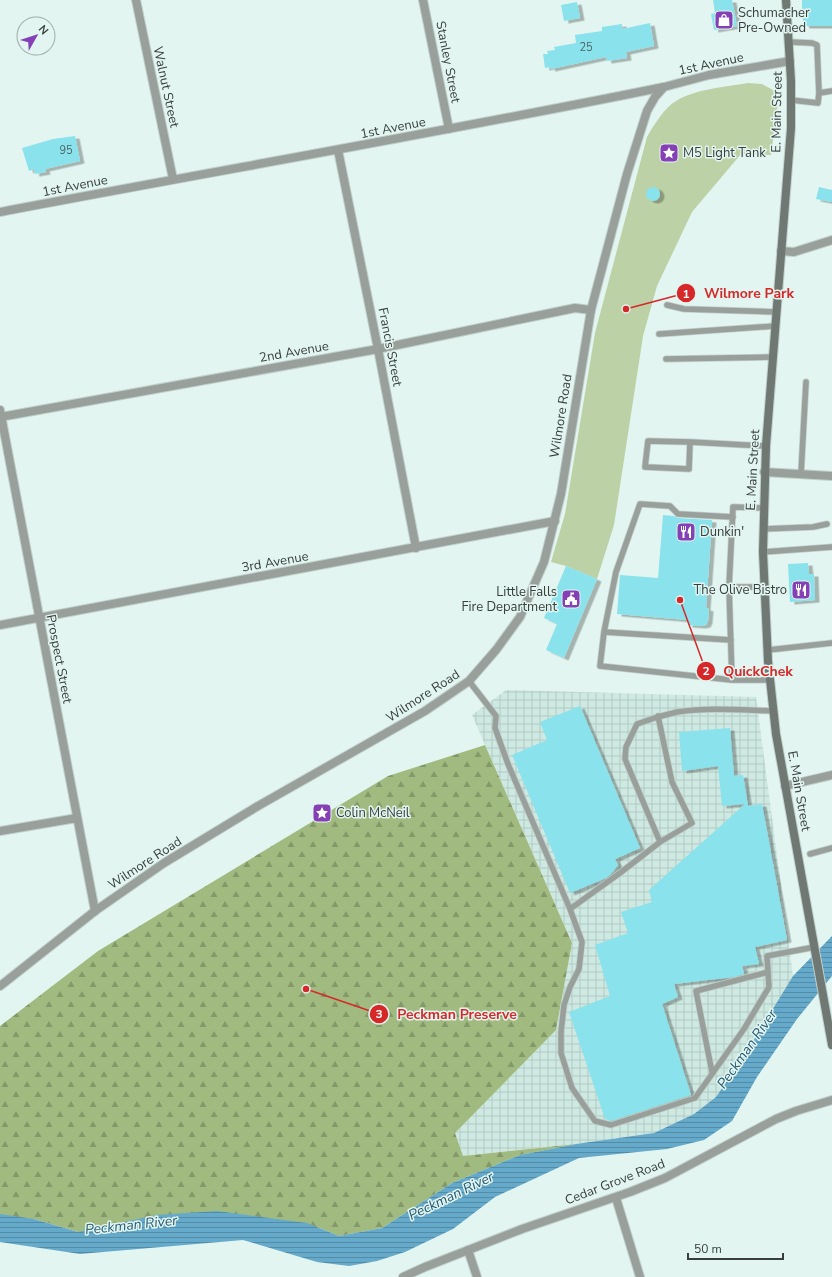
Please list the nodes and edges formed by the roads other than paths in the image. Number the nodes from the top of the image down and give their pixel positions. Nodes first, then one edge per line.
1 (136, 0) edge
2 (423, 0) edge
3 (786, 0) edge
4 (789, 42) junction
5 (790, 61) junction
6 (664, 87) junction
7 (832, 91) edge
8 (819, 93) junction
9 (791, 100) junction
10 (449, 129) junction
11 (338, 150) junction
12 (173, 179) junction
13 (0, 212) edge
14 (832, 240) edge
15 (781, 251) junction
16 (667, 305) dead end
17 (591, 310) junction
18 (776, 312) junction
19 (775, 326) junction
20 (659, 334) dead end
21 (378, 349) junction
22 (773, 357) junction
23 (666, 359) dead end
24 (806, 382) dead end
25 (0, 415) edge
26 (690, 442) junction
27 (766, 446) junction
28 (764, 472) junction
29 (801, 474) junction
30 (832, 476) edge
31 (764, 508) junction
32 (733, 517) junction
33 (555, 521) junction
34 (827, 524) dead end
35 (763, 529) junction
36 (832, 547) edge
37 (416, 548) junction
38 (763, 552) junction
39 (729, 587) junction
40 (765, 587) junction
41 (39, 617) junction
42 (0, 625) edge
43 (604, 632) junction
44 (731, 640) junction
45 (832, 643) edge
46 (768, 650) junction
47 (732, 680) junction
48 (770, 680) junction
49 (469, 681) junction
50 (774, 711) junction
51 (658, 716) junction
52 (832, 775) edge
53 (785, 786) junction
54 (77, 818) junction
55 (0, 831) edge
56 (660, 842) junction
57 (832, 848) edge
58 (810, 854) dead end
59 (570, 909) junction
60 (95, 911) junction
61 (815, 949) junction
62 (768, 972) junction
63 (0, 986) edge
64 (828, 1004) edge
65 (832, 1045) edge
66 (712, 1072) junction
67 (832, 1100) edge
68 (616, 1198) junction
69 (468, 1250) junction
70 (403, 1277) edge
71 (477, 1277) edge
72 (640, 1277) edge

1 - 12 street, Walnut Street
2 - 10 street, Stanley Street
3 - 4 main road, E. Main Street
4 - 5 main road, E. Main Street
4 - 8 lane
5 - 6 street, 1st Avenue
5 - 9 main road, E. Main Street
6 - 10 street, 1st Avenue
6 - 17 street, Wilmore Road
7 - 8 lane
8 - 9 lane
9 - 15 main road, E. Main Street
10 - 11 street, 1st Avenue
11 - 12 street, 1st Avenue
11 - 21 street, Francis Street
12 - 13 street, 1st Avenue
14 - 15 street
15 - 18 main road, E. Main Street
16 - 18 lane
17 - 21 street, 2nd Avenue
17 - 33 street, Wilmore Road
18 - 19 main road, E. Main Street
19 - 20 lane
19 - 22 main road, E. Main Street
21 - 25 street, 2nd Avenue
21 - 37 street, Francis Street
22 - 23 lane
22 - 27 main road, E. Main Street
24 - 29 lane
25 - 41 street, Prospect Street
26 - 26 lane
26 - 27 lane
27 - 28 main road, E. Main Street
28 - 29 street
28 - 31 main road, E. Main Street
29 - 30 street
31 - 32 lane
31 - 35 main road, E. Main Street
32 - 39 lane
32 - 43 lane
33 - 37 street, 3rd Avenue
33 - 49 street, Wilmore Road
34 - 35 lane
35 - 38 main road, E. Main Street
36 - 38 lane
37 - 41 street, 3rd Avenue
38 - 40 main road, E. Main Street
39 - 40 lane
39 - 44 lane
40 - 46 main road, E. Main Street
41 - 42 street, 3rd Avenue
41 - 54 street, Prospect Street
43 - 44 lane
43 - 47 lane
44 - 47 lane
45 - 46 lane
46 - 48 main road, E. Main Street
47 - 48 lane
48 - 50 main road, E. Main Street
49 - 59 lane
49 - 60 street, Wilmore Road
50 - 51 lane
50 - 53 main road, E. Main Street
51 - 56 lane
51 - 56 lane
52 - 53 street
53 - 61 main road, E. Main Street
54 - 55 street
54 - 60 street, Prospect Street
56 - 59 lane
57 - 58 lane
59 - 66 lane
60 - 63 street, Wilmore Road
61 - 62 lane
61 - 64 main road, E. Main Street
62 - 66 lane
62 - 66 lane
64 - 65 main road, E. Main Street
67 - 68 street, Cedar Grove Road
68 - 69 street, Cedar Grove Road
68 - 72 street
69 - 70 street, Cedar Grove Road
69 - 71 street

